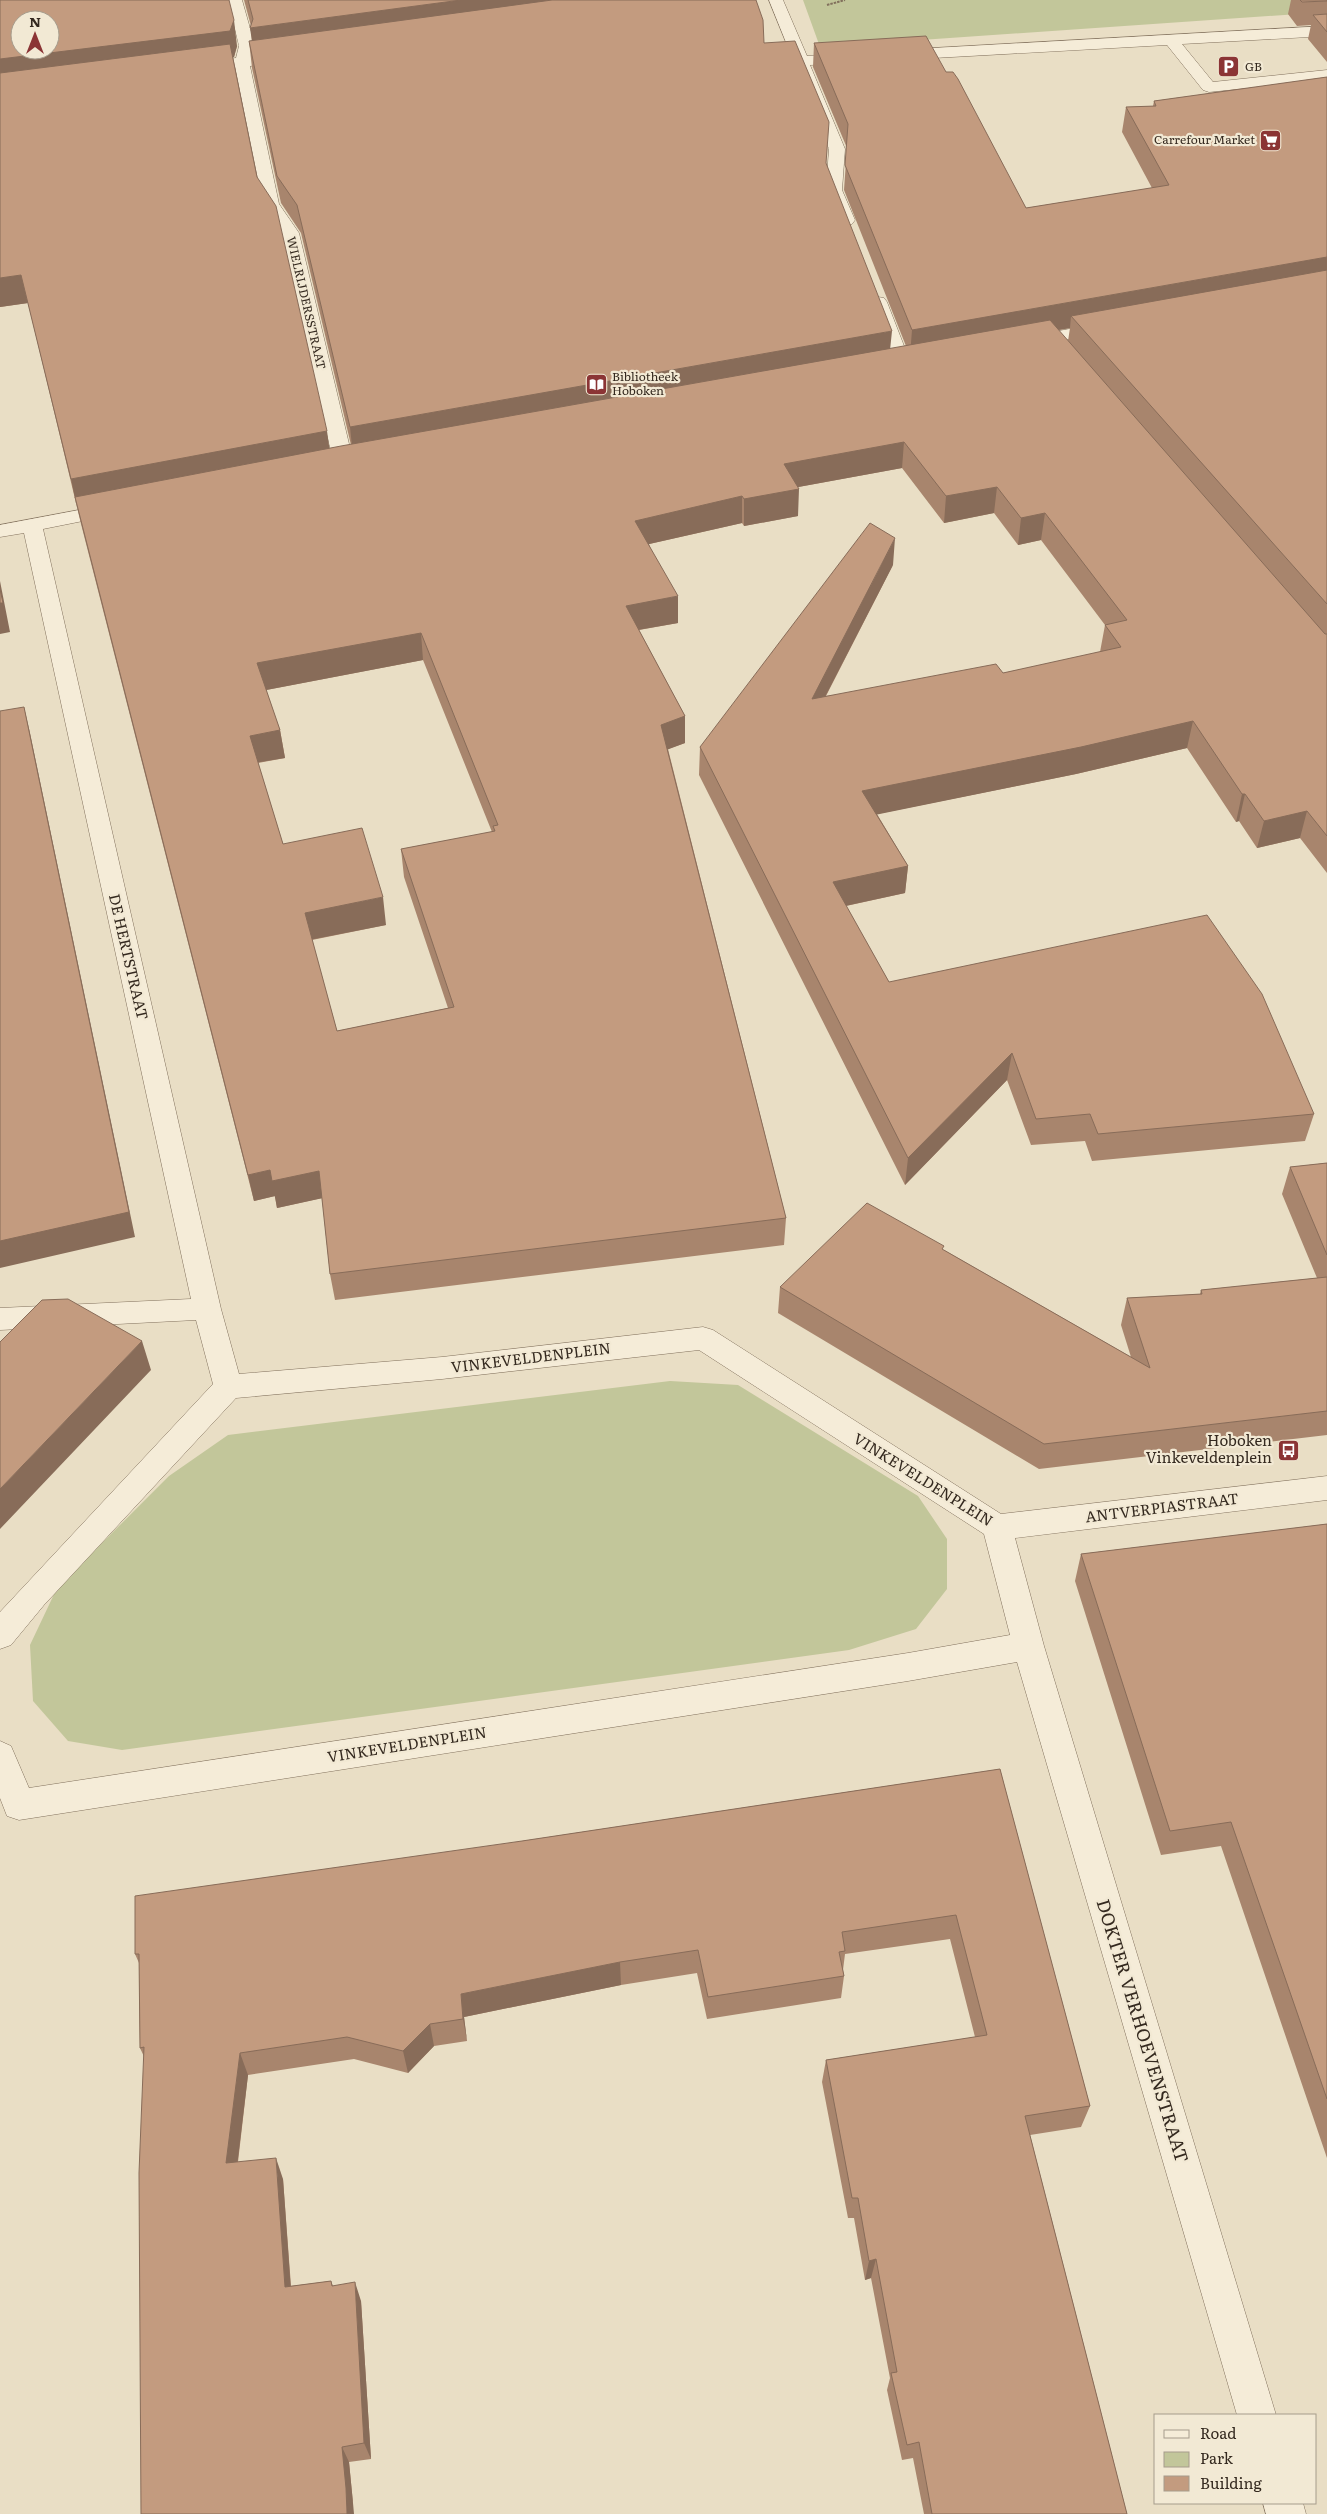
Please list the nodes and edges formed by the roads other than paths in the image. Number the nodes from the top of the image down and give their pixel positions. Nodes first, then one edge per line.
1 (235, 0) edge
2 (776, 0) edge
3 (1327, 31) edge
4 (1171, 40) junction
5 (300, 55) edge
6 (881, 56) edge
7 (861, 57) edge
8 (801, 61) junction
9 (242, 63) junction
10 (177, 70) edge
11 (1327, 75) edge
12 (852, 236) edge
13 (873, 290) edge
14 (1124, 324) edge
15 (1004, 346) edge
16 (883, 367) edge
17 (364, 461) edge
18 (344, 465) junction
19 (325, 469) edge
20 (130, 506) edge
21 (32, 525) junction
22 (0, 531) edge
23 (207, 1309) junction
24 (0, 1319) edge
25 (228, 1387) junction
26 (1327, 1488) edge
27 (997, 1527) junction
28 (0, 1635) edge
29 (1028, 1646) junction
30 (0, 1756) edge
31 (1257, 2414) edge

1 - 9 street, WIELRIJDERSSTRAAT
2 - 8 street
3 - 4 street
4 - 6 street
4 - 11 street
5 - 9 street
7 - 8 street
8 - 12 street
9 - 10 street
9 - 18 street, WIELRIJDERSSTRAAT
13 - 16 street
14 - 15 street
17 - 18 street
18 - 19 street
20 - 21 street
21 - 22 street
21 - 23 street, DE HERTSTRAAT
23 - 24 street
23 - 25 street, DE HERTSTRAAT
25 - 27 street, VINKEVELDENPLEIN
25 - 28 street
26 - 27 street, ANTVERPIASTRAAT
27 - 29 street, VINKEVELDENPLEIN
29 - 30 street, VINKEVELDENPLEIN
29 - 31 street, DOKTER VERHOEVENSTRAAT

